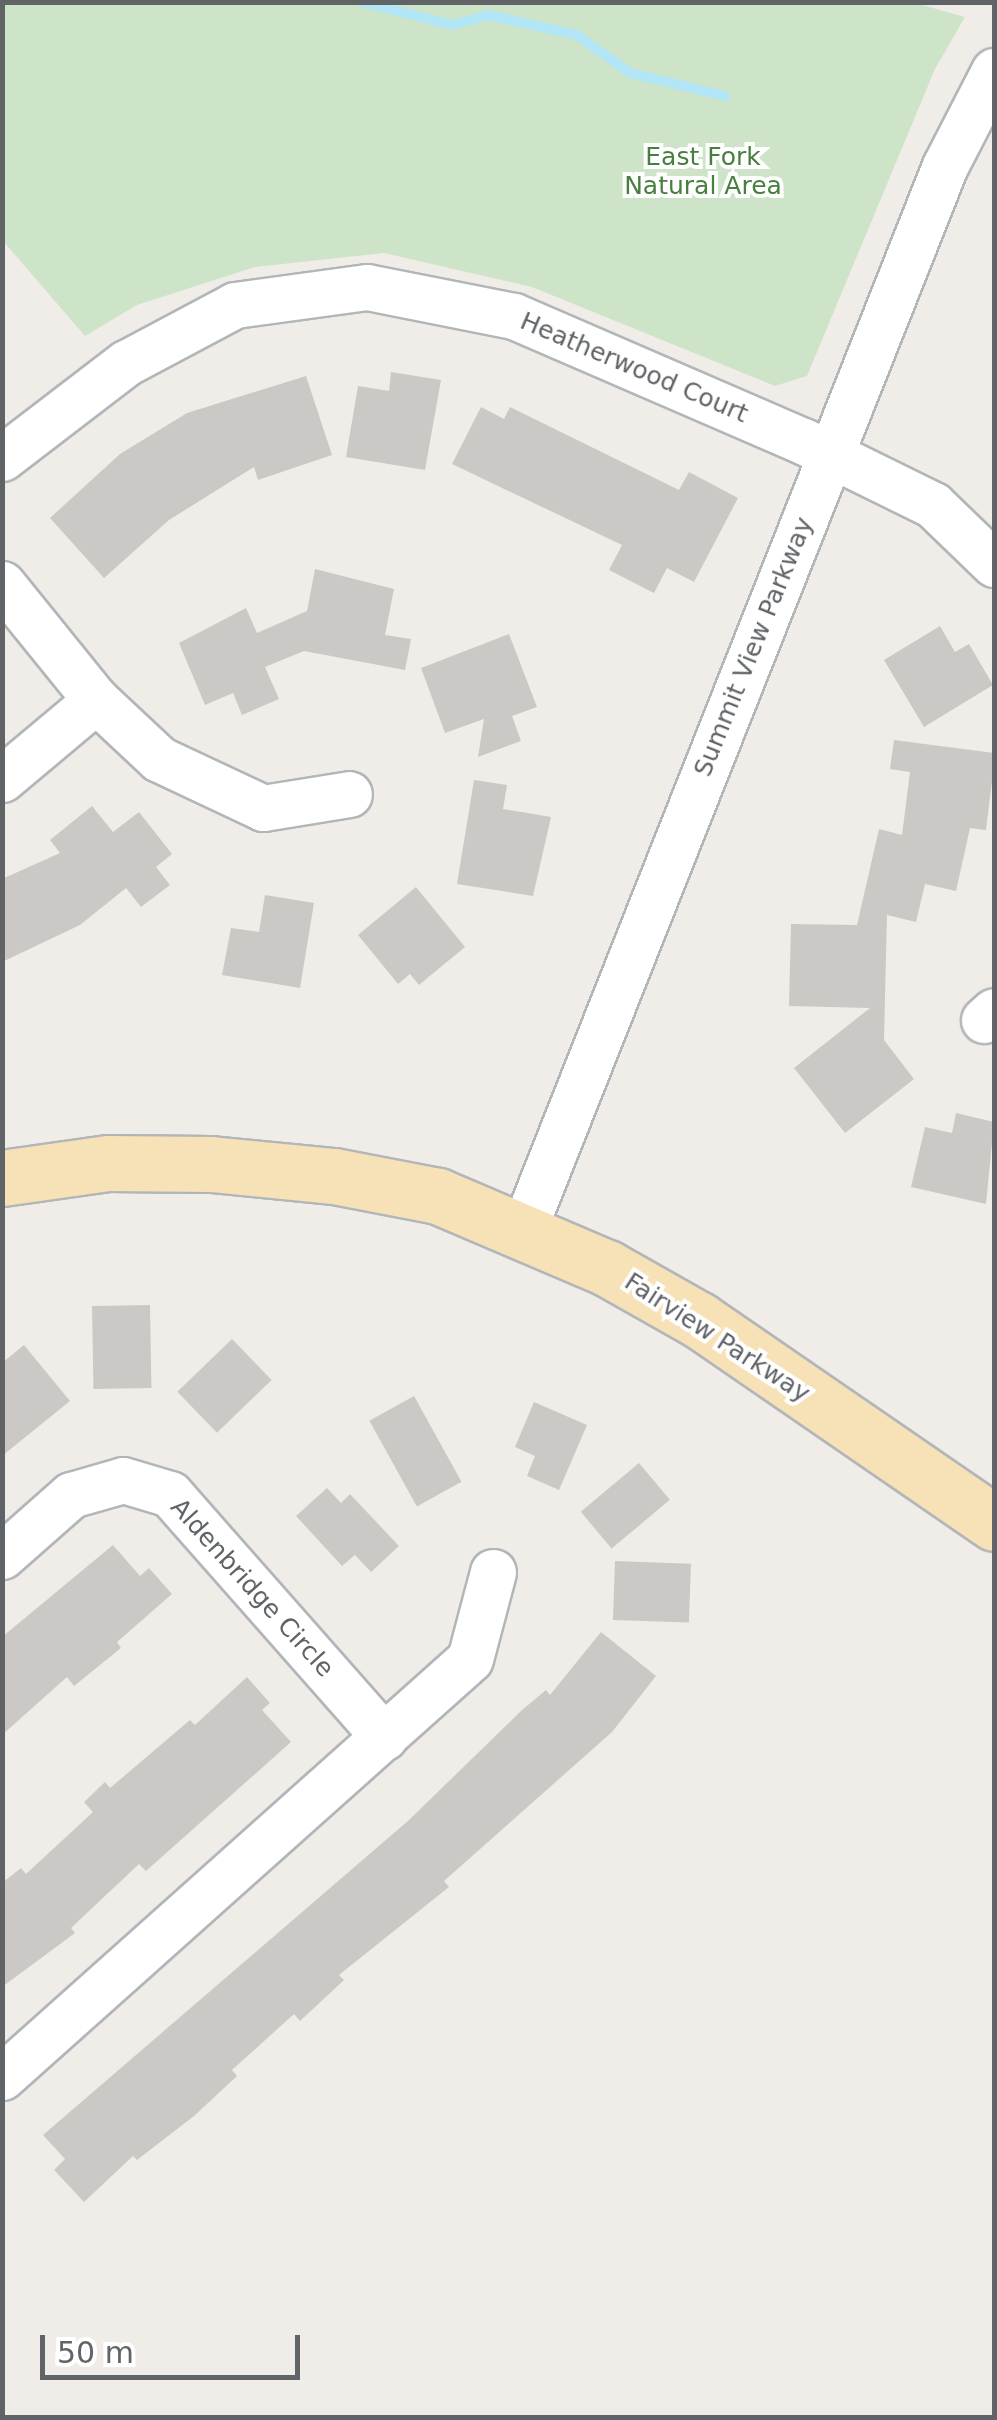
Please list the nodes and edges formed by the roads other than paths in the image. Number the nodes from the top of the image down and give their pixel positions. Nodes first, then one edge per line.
1 (994, 71) edge
2 (830, 453) junction
3 (2, 458) edge
4 (994, 564) edge
5 (2, 584) edge
6 (96, 700) junction
7 (2, 779) edge
8 (348, 794) dead end
9 (2, 1178) edge
10 (524, 1228) junction
11 (994, 1523) edge
12 (2, 1556) edge
13 (492, 1572) dead end
14 (384, 1737) junction
15 (2, 2077) edge

1 - 2 street, Summit View Parkway
2 - 3 street, Heatherwood Court
2 - 4 street, Heatherwood Court
2 - 10 street, Summit View Parkway
5 - 6 street
6 - 7 street
6 - 8 street
9 - 10 main road, Fairview Parkway
10 - 11 main road, Fairview Parkway
12 - 14 street, Aldenbridge Circle
13 - 14 street
14 - 15 street

